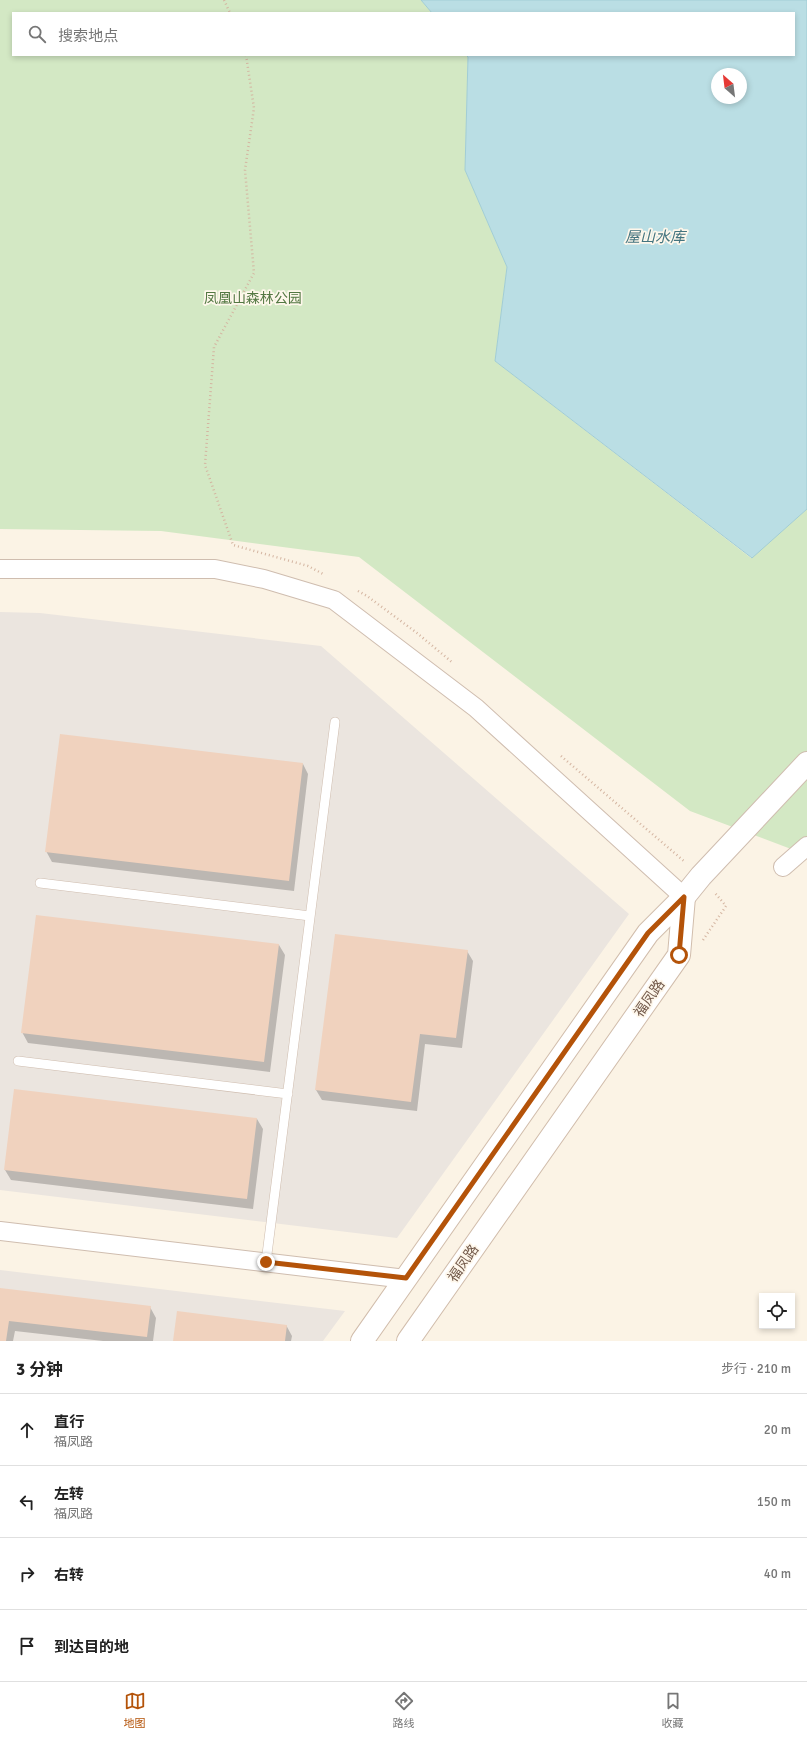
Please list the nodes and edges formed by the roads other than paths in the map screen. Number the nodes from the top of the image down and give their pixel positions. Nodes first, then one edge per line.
1 (0, 569) edge
2 (335, 722) dead end
3 (807, 763) edge
4 (807, 846) edge
5 (783, 867) dead end
6 (40, 883) dead end
7 (684, 897) junction
8 (310, 916) junction
9 (18, 1061) dead end
10 (288, 1094) junction
11 (0, 1230) edge
12 (266, 1262) junction
13 (406, 1278) junction
14 (362, 1341) edge
15 (408, 1341) edge

1 - 7 street
2 - 8 lane
3 - 7 main road
4 - 5 street
6 - 8 lane
7 - 13 main road
7 - 15 main road, 福凤路
8 - 10 lane
9 - 10 lane
10 - 12 lane
11 - 12 street
12 - 13 street
13 - 14 main road

